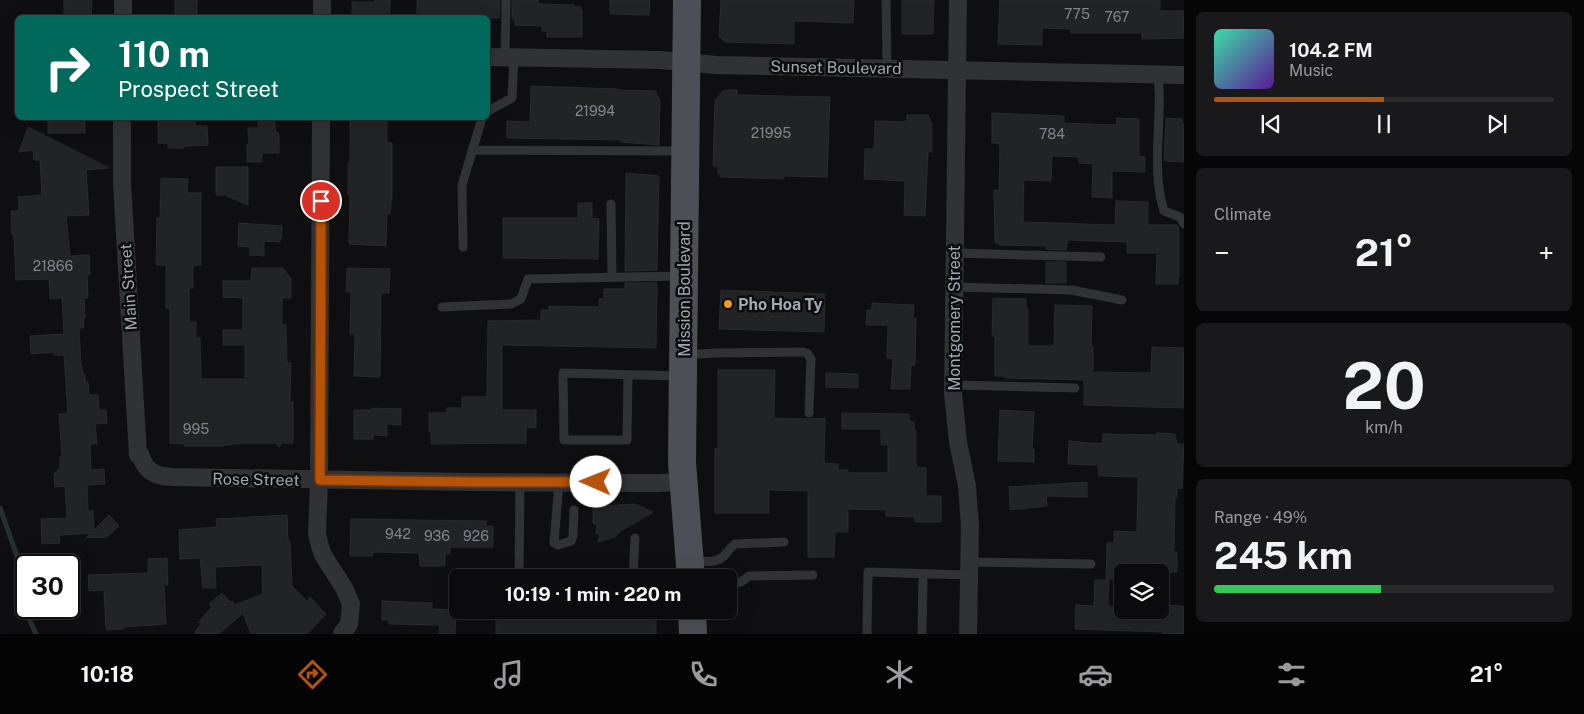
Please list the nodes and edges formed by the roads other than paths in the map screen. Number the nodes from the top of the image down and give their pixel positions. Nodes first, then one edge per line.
1 (123, 0) edge
2 (322, 0) edge
3 (506, 0) edge
4 (687, 0) edge
5 (886, 0) edge
6 (958, 0) edge
7 (122, 15) edge
8 (322, 15) edge
9 (490, 57) edge
10 (510, 57) junction
11 (686, 62) junction
12 (887, 68) junction
13 (957, 70) junction
14 (1158, 74) junction
15 (1184, 75) edge
16 (490, 110) edge
17 (122, 120) edge
18 (321, 120) edge
19 (481, 120) edge
20 (472, 150) junction
21 (686, 151) junction
22 (611, 204) dead end
23 (1184, 224) edge
24 (463, 246) dead end
25 (955, 252) junction
26 (1101, 257) dead end
27 (684, 276) junction
28 (612, 277) junction
29 (954, 287) junction
30 (1122, 300) dead end
31 (442, 307) dead end
32 (684, 366) junction
33 (628, 374) junction
34 (953, 385) junction
35 (1075, 388) dead end
36 (809, 413) dead end
37 (140, 454) joint
38 (320, 480) junction
39 (520, 482) junction
40 (560, 482) junction
41 (683, 482) junction
42 (574, 510) dead end
43 (635, 538) dead end
44 (784, 542) dead end
45 (1091, 564) dead end
46 (969, 568) junction
47 (519, 569) edge
48 (633, 569) edge
49 (690, 569) edge
50 (923, 574) junction
51 (813, 575) dead end
52 (737, 583) edge
53 (692, 619) edge
54 (342, 634) edge
55 (693, 634) edge
56 (867, 634) edge
57 (922, 634) edge
58 (968, 634) edge

1 - 7 street
2 - 8 street
3 - 10 lane
4 - 11 main road, Mission Boulevard
5 - 12 lane
6 - 13 street, Montgomery Street
9 - 10 street, Sunset Boulevard
10 - 11 street, Sunset Boulevard
10 - 16 lane
11 - 12 street, Sunset Boulevard
11 - 21 main road, Mission Boulevard
12 - 13 street, Sunset Boulevard
13 - 14 street, Sunset Boulevard
13 - 25 street, Montgomery Street
14 - 15 street, Sunset Boulevard
14 - 23 lane
17 - 37 street, Main Street
18 - 38 street
19 - 20 lane
20 - 21 lane
20 - 24 lane
21 - 27 main road, Mission Boulevard
22 - 28 lane
25 - 26 lane
25 - 29 street, Montgomery Street
27 - 28 lane
27 - 32 main road, Mission Boulevard
28 - 31 lane
29 - 30 lane
29 - 34 street, Montgomery Street
32 - 33 lane
32 - 36 lane
32 - 41 main road, Mission Boulevard
33 - 33 lane
34 - 35 lane
34 - 46 street, Montgomery Street
37 - 38 street, Rose Street
38 - 39 street, Rose Street
38 - 54 street
39 - 40 street, Rose Street
39 - 47 lane
40 - 41 street, Rose Street
40 - 42 lane
41 - 49 main road, Mission Boulevard
43 - 48 lane
44 - 49 lane
45 - 46 lane
46 - 50 lane
46 - 58 street, Montgomery Street
50 - 56 lane
50 - 57 lane
51 - 52 lane
53 - 55 main road

